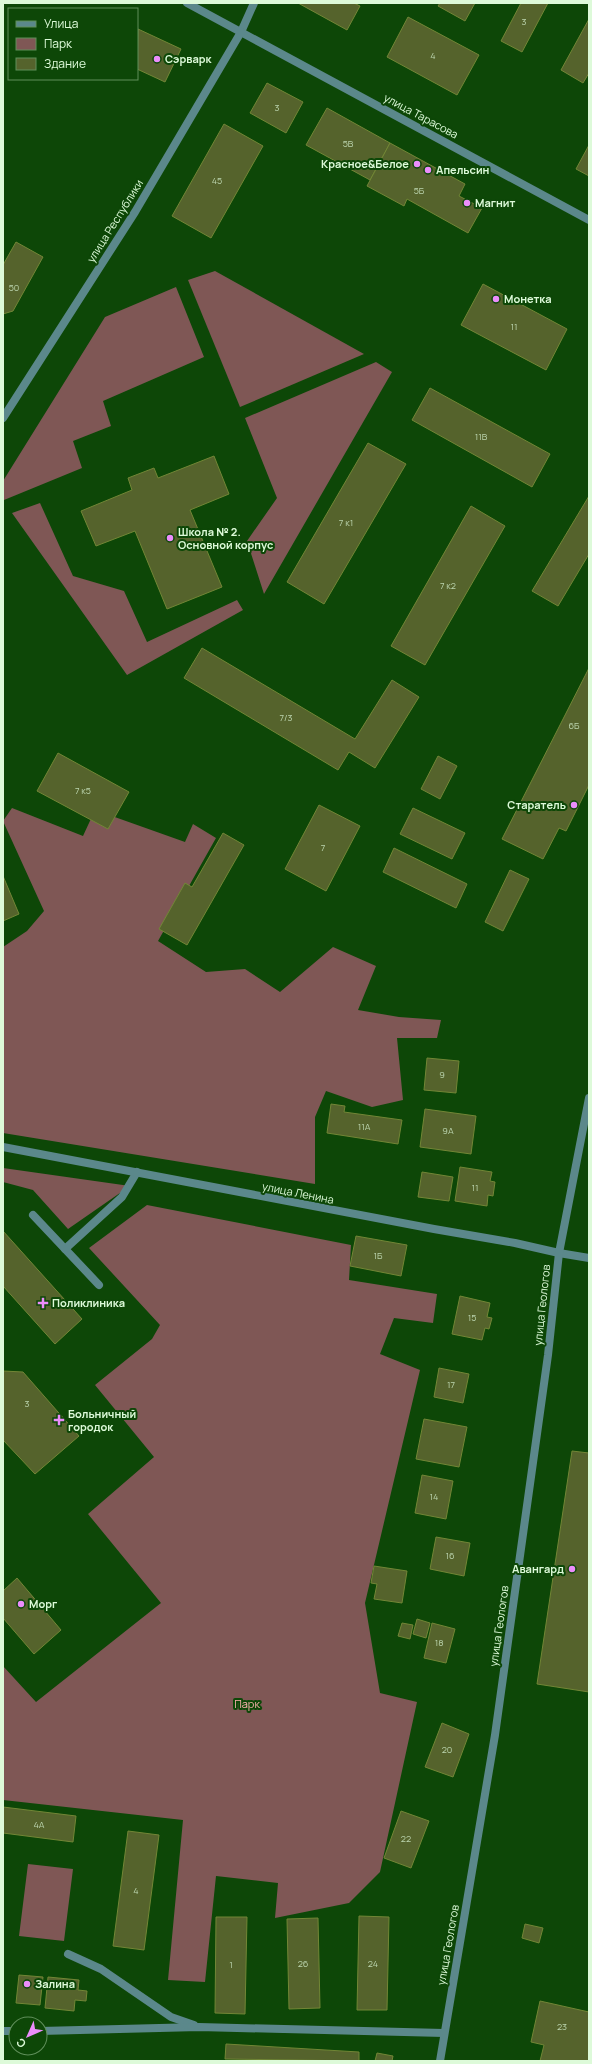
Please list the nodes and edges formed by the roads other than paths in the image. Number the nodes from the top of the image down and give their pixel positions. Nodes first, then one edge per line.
1 (187, 3) edge
2 (254, 3) edge
3 (242, 32) junction
4 (589, 220) edge
5 (3, 418) edge
6 (589, 1098) edge
7 (3, 1148) edge
8 (137, 1172) junction
9 (33, 1216) dead end
10 (65, 1249) junction
11 (559, 1253) junction
12 (589, 1258) edge
13 (99, 1285) dead end
14 (68, 1954) dead end
15 (199, 2027) junction
16 (48, 2031) edge
17 (444, 2033) junction
18 (442, 2043) junction
19 (436, 2061) edge
20 (440, 2061) edge

1 - 3 street, улица Тарасова
2 - 3 street, улица Республики
3 - 4 street, улица Тарасова
3 - 5 street, улица Республики
6 - 11 street, улица Геологов
7 - 8 street, улица Ленина
8 - 10 street
8 - 11 street, улица Ленина
9 - 10 street
10 - 13 street
11 - 12 street, улица Ленина
11 - 17 street, улица Геологов
14 - 15 street
15 - 16 street
15 - 17 street
17 - 18 street, улица Геологов
18 - 19 street
18 - 20 street, улица Геологов

